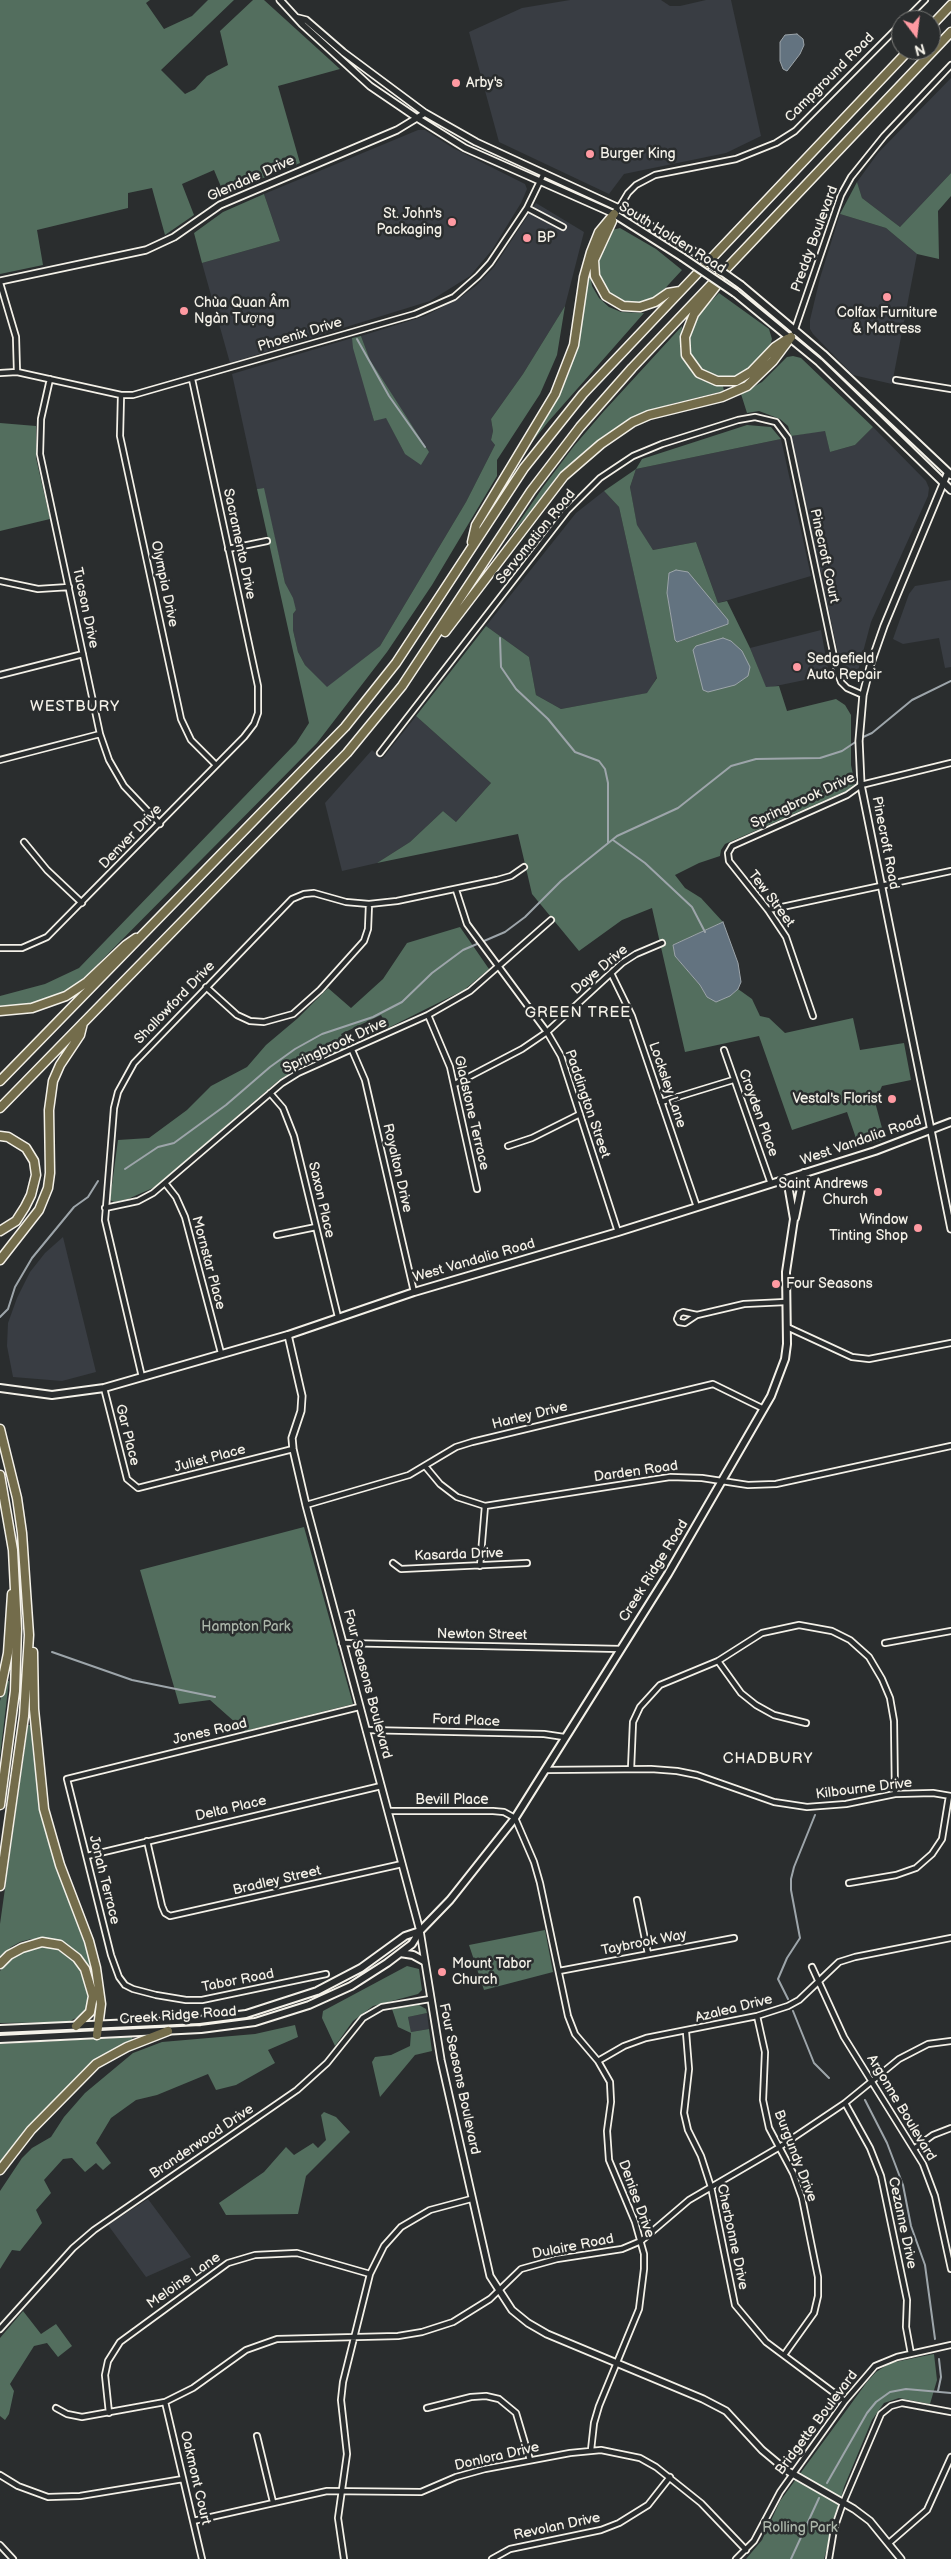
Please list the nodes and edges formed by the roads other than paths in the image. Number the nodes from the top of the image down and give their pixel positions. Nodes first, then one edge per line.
1 (280, 0) edge
2 (924, 0) edge
3 (951, 5) edge
4 (914, 10) edge
5 (941, 16) edge
6 (298, 18) junction
7 (891, 34) edge
8 (951, 34) edge
9 (899, 60) edge
10 (951, 64) edge
11 (425, 113) junction
12 (417, 118) junction
13 (544, 173) junction
14 (540, 183) junction
15 (527, 208) junction
16 (617, 211) junction
17 (563, 227) dead end
18 (724, 273) junction
19 (0, 282) edge
20 (680, 291) junction
21 (793, 333) junction
22 (0, 372) edge
23 (17, 372) junction
24 (50, 378) junction
25 (192, 379) junction
26 (896, 380) dead end
27 (951, 389) edge
28 (121, 396) junction
29 (767, 419) joint
30 (950, 471) edge
31 (944, 483) junction
32 (951, 490) edge
33 (267, 541) dead end
34 (228, 549) junction
35 (471, 549) junction
36 (0, 581) edge
37 (69, 587) junction
38 (433, 644) junction
39 (83, 654) junction
40 (0, 675) edge
41 (862, 695) junction
42 (258, 713) joint
43 (100, 734) junction
44 (380, 753) dead end
45 (0, 760) edge
46 (951, 763) edge
47 (216, 765) junction
48 (861, 785) junction
49 (160, 824) junction
50 (24, 842) dead end
51 (728, 853) joint
52 (524, 867) dead end
53 (951, 871) edge
54 (881, 887) junction
55 (456, 890) junction
56 (82, 903) junction
57 (369, 904) junction
58 (768, 910) junction
59 (552, 920) dead end
60 (150, 928) junction
61 (662, 943) dead end
62 (0, 948) edge
63 (498, 968) junction
64 (611, 973) junction
65 (206, 987) junction
66 (0, 1011) edge
67 (428, 1015) junction
68 (813, 1016) dead end
69 (84, 1022) junction
70 (547, 1032) junction
71 (352, 1050) junction
72 (724, 1050) dead end
73 (733, 1080) junction
74 (0, 1081) edge
75 (454, 1084) junction
76 (270, 1093) junction
77 (661, 1102) junction
78 (0, 1108) edge
79 (580, 1114) junction
80 (951, 1122) edge
81 (931, 1130) junction
82 (0, 1136) edge
83 (508, 1146) dead end
84 (804, 1173) junction
85 (787, 1179) junction
86 (165, 1183) junction
87 (771, 1184) junction
88 (478, 1189) dead end
89 (697, 1207) junction
90 (105, 1208) junction
91 (794, 1219) junction
92 (316, 1227) junction
93 (951, 1229) edge
94 (0, 1231) edge
95 (618, 1232) junction
96 (278, 1235) dead end
97 (0, 1260) edge
98 (414, 1292) junction
99 (786, 1302) junction
100 (697, 1315) dead end
101 (338, 1317) junction
102 (787, 1327) junction
103 (288, 1335) junction
104 (951, 1343) edge
105 (221, 1353) junction
106 (142, 1377) junction
107 (0, 1388) edge
108 (104, 1388) junction
109 (764, 1409) junction
110 (0, 1429) edge
111 (951, 1446) edge
112 (293, 1449) junction
113 (425, 1466) junction
114 (0, 1475) edge
115 (723, 1483) junction
116 (132, 1484) joint
117 (306, 1505) junction
118 (485, 1506) junction
119 (13, 1550) junction
120 (393, 1563) dead end
121 (527, 1563) dead end
122 (480, 1566) junction
123 (951, 1631) edge
124 (29, 1635) junction
125 (342, 1643) junction
126 (885, 1643) dead end
127 (620, 1649) junction
128 (718, 1661) junction
129 (0, 1692) edge
130 (359, 1708) junction
131 (806, 1723) dead end
132 (366, 1730) junction
133 (564, 1737) junction
134 (631, 1769) junction
135 (545, 1770) junction
136 (67, 1779) joint
137 (381, 1786) junction
138 (895, 1794) junction
139 (950, 1796) edge
140 (0, 1805) edge
141 (388, 1811) junction
142 (515, 1818) junction
143 (147, 1841) junction
144 (87, 1856) junction
145 (402, 1864) junction
146 (849, 1883) dead end
147 (0, 1886) edge
148 (637, 1900) dead end
149 (420, 1931) junction
150 (734, 1938) dead end
151 (951, 1938) edge
152 (400, 1953) junction
153 (648, 1954) junction
154 (424, 1961) junction
155 (0, 1964) edge
156 (812, 1967) dead end
157 (559, 1971) junction
158 (326, 1974) dead end
159 (817, 1982) junction
160 (125, 1985) joint
161 (430, 1999) junction
162 (757, 2016) junction
163 (99, 2024) junction
164 (76, 2026) junction
165 (1, 2029) edge
166 (168, 2031) junction
167 (686, 2032) junction
168 (97, 2034) junction
169 (1, 2039) edge
170 (951, 2042) edge
171 (598, 2061) junction
172 (872, 2080) junction
173 (844, 2103) junction
174 (951, 2128) edge
175 (778, 2148) junction
176 (916, 2148) junction
177 (0, 2170) edge
178 (711, 2187) junction
179 (471, 2199) junction
180 (641, 2241) junction
181 (951, 2269) edge
182 (370, 2274) junction
183 (498, 2291) junction
184 (0, 2329) edge
185 (355, 2337) junction
186 (951, 2345) edge
187 (784, 2354) junction
188 (911, 2354) junction
189 (616, 2361) junction
190 (165, 2402) junction
191 (845, 2402) junction
192 (56, 2408) dead end
193 (427, 2408) dead end
194 (951, 2412) edge
195 (109, 2413) junction
196 (257, 2436) dead end
197 (591, 2450) junction
198 (951, 2457) edge
199 (530, 2460) junction
200 (793, 2475) junction
201 (1, 2476) edge
202 (670, 2476) junction
203 (183, 2478) junction
204 (0, 2482) edge
205 (342, 2493) junction
206 (273, 2502) junction
207 (843, 2502) junction
208 (193, 2521) junction
209 (889, 2544) junction
210 (0, 2545) edge
211 (746, 2550) junction
212 (13, 2559) edge
213 (202, 2559) edge
214 (344, 2559) edge
215 (492, 2559) edge
216 (736, 2559) edge
217 (829, 2559) edge
218 (900, 2559) edge

1 - 6 street, South Holden Road
2 - 4 street
3 - 5 highway
6 - 11 street, South Holden Road
6 - 12 street, South Holden Road
7 - 16 street, Campground Road
8 - 18 highway
9 - 20 highway
10 - 21 street, Preddy Boulevard
11 - 12 street, Glendale Drive
11 - 13 street, South Holden Road
12 - 14 street, South Holden Road
12 - 19 street, Glendale Drive
13 - 14 street, Phoenix Drive
13 - 16 street, South Holden Road
14 - 15 street, Phoenix Drive
14 - 16 street, South Holden Road
15 - 17 street
15 - 25 street, Phoenix Drive
16 - 20 highway
16 - 21 main road, South Holden Road, bridge
16 - 21 main road, South Holden Road, bridge
16 - 35 highway
18 - 21 highway
18 - 38 highway
19 - 23 street
20 - 35 highway
21 - 30 main road, South Holden Road
21 - 31 main road, South Holden Road
21 - 38 highway
22 - 23 street, Phoenix Drive
23 - 24 street, Phoenix Drive
24 - 28 street, Phoenix Drive
24 - 37 street, Tucson Drive
25 - 28 street, Phoenix Drive
25 - 34 street, Sacramento Drive
26 - 27 street
28 - 47 street, Olympia Drive
29 - 41 street, Pinecroft Court
29 - 44 street, Servomation Road
30 - 31 street, Pinecroft Road
31 - 32 main road, South Holden Road
31 - 41 street, Pinecroft Road
33 - 34 street
34 - 42 street, Sacramento Drive
35 - 60 highway
36 - 37 street
37 - 39 street, Tucson Drive
38 - 69 highway
39 - 40 street
39 - 43 street, Tucson Drive
41 - 48 street, Pinecroft Road
42 - 47 street, Denver Drive
43 - 45 street
43 - 49 street, Tucson Drive
46 - 48 street, Springbrook Drive
47 - 49 street, Denver Drive
48 - 51 street, Springbrook Drive
48 - 54 street, Pinecroft Road
49 - 56 street, Denver Drive
50 - 56 street
51 - 58 street, Tew Street
52 - 55 street, Shallowford Drive
53 - 54 street
54 - 58 street
54 - 81 street, Pinecroft Road
55 - 57 street, Shallowford Drive
55 - 63 street, Paddington Street
56 - 62 street, Denver Drive
57 - 65 street, Shallowford Drive
57 - 65 street
58 - 68 street, Tew Street
59 - 63 street, Springbrook Drive
60 - 66 highway
60 - 74 highway
61 - 64 street, Daye Drive
63 - 67 street, Springbrook Drive
63 - 70 street, Paddington Street
64 - 70 street, Daye Drive
64 - 77 street, Locksley Lane
65 - 90 street, Shallowford Drive
67 - 71 street, Springbrook Drive
67 - 75 street, Gladstone Terrace
69 - 78 highway
69 - 97 highway
70 - 75 street, Daye Drive
70 - 79 street, Paddington Street
71 - 76 street, Springbrook Drive
71 - 98 street, Royalton Drive
72 - 73 street, Croyden Place
73 - 77 street
73 - 87 street, Croyden Place
75 - 88 street, Gladstone Terrace
76 - 86 street, Springbrook Drive
76 - 92 street, Saxon Place
77 - 89 street, Locksley Lane
79 - 83 street
79 - 95 street, Paddington Street
80 - 81 main road, West Vandalia Road
81 - 84 main road, West Vandalia Road
81 - 93 street, Pinecroft Road
82 - 94 highway
84 - 85 main road, West Vandalia Road
84 - 91 main road
85 - 87 main road, West Vandalia Road
85 - 91 main road, Creek Ridge Road
86 - 90 street, Springbrook Drive
86 - 105 street, Mornstar Place
87 - 89 main road, West Vandalia Road
89 - 95 main road, West Vandalia Road
90 - 106 street, Shallowford Drive
91 - 99 main road, Creek Ridge Road
92 - 96 street
92 - 101 street, Saxon Place
95 - 98 main road, West Vandalia Road
98 - 101 main road, West Vandalia Road
99 - 100 street
99 - 102 main road, Creek Ridge Road
101 - 103 main road, West Vandalia Road
102 - 104 street
102 - 109 main road, Creek Ridge Road
103 - 105 main road, West Vandalia Road
103 - 112 street, Four Seasons Boulevard
105 - 106 main road, West Vandalia Road
106 - 108 main road, West Vandalia Road
107 - 108 main road, West Vandalia Road
108 - 116 street, Gar Place
109 - 113 street, Harley Drive
109 - 115 main road, Creek Ridge Road
110 - 124 highway
111 - 115 street, Darden Road
112 - 116 street, Juliet Place
112 - 117 street, Four Seasons Boulevard
113 - 117 street, Harley Drive
113 - 118 street, Darden Road
114 - 119 highway
115 - 118 street, Darden Road
115 - 127 main road, Creek Ridge Road
117 - 125 street, Four Seasons Boulevard
118 - 122 street
119 - 129 highway
119 - 140 highway
120 - 122 street, Kasarda Drive
121 - 122 street, Kasarda Drive
123 - 126 street
124 - 147 highway
124 - 163 highway
125 - 127 street, Newton Street
125 - 130 street, Four Seasons Boulevard
127 - 133 main road, Creek Ridge Road
128 - 131 street
128 - 134 street
128 - 138 street
130 - 132 street, Four Seasons Boulevard
130 - 136 street, Jones Road
132 - 133 street, Ford Place
132 - 137 street, Four Seasons Boulevard
133 - 135 main road, Creek Ridge Road
134 - 135 street, Kilbourne Drive
134 - 138 street, Kilbourne Drive
135 - 142 main road, Creek Ridge Road
136 - 144 street, Jonah Terrace
137 - 141 street, Four Seasons Boulevard
137 - 143 street, Delta Place
138 - 139 street, Kilbourne Drive
139 - 146 street
141 - 142 street, Bevill Place
141 - 145 street, Four Seasons Boulevard
142 - 149 main road, Creek Ridge Road
142 - 157 street, Denise Drive
143 - 144 street, Delta Place
143 - 145 street, Bradley Street
144 - 160 street, Jonah Terrace
145 - 149 street, Four Seasons Boulevard
148 - 153 street
149 - 152 main road, Creek Ridge Road
149 - 154 street, Four Seasons Boulevard
149 - 163 main road, Creek Ridge Road
150 - 153 street, Taybrook Way
151 - 159 street, Azalea Drive
152 - 154 main road
152 - 166 main road, Creek Ridge Road
153 - 157 street, Taybrook Way
154 - 161 street, Four Seasons Boulevard
155 - 164 highway
156 - 159 street, Argonne Boulevard
157 - 171 street, Denise Drive
158 - 160 street, Tabor Road
159 - 162 street, Azalea Drive
159 - 172 street, Argonne Boulevard
161 - 179 street, Four Seasons Boulevard
161 - 184 street, Branderwood Drive
162 - 167 street, Azalea Drive
162 - 175 street, Burgundy Drive
163 - 164 main road, Creek Ridge Road
163 - 168 highway
164 - 165 main road, Creek Ridge Road
166 - 168 main road, Creek Ridge Road
166 - 177 highway
167 - 171 street, Azalea Drive
167 - 178 street, Cherbonne Drive
168 - 169 main road, Creek Ridge Road
170 - 172 street, Dulaire Road
171 - 180 street, Denise Drive
172 - 173 street, Dulaire Road
172 - 176 street, Argonne Boulevard
173 - 175 street, Dulaire Road
173 - 188 street, Cezanne Drive
174 - 176 street
175 - 178 street, Dulaire Road
175 - 187 street, Burgundy Drive
176 - 181 street, Argonne Boulevard
178 - 180 street, Dulaire Road
178 - 187 street, Cherbonne Drive
179 - 182 street
179 - 183 street, Four Seasons Boulevard
180 - 183 street, Dulaire Road
180 - 189 street, Denise Drive
182 - 185 street
182 - 195 street, Meloine Lane
183 - 185 street, Dulaire Road
183 - 189 street, Four Seasons Boulevard
185 - 190 street, Dulaire Road
185 - 205 street
186 - 188 street, Bridgette Boulevard
187 - 191 street, Cherbonne Drive
188 - 191 street, Bridgette Boulevard
189 - 197 street, Denise Drive
189 - 200 street, Four Seasons Boulevard
190 - 195 street, Dulaire Road
190 - 203 street, Oakmont Court
191 - 200 street, Bridgette Boulevard
192 - 195 street, Dulaire Road
193 - 199 street
194 - 207 street
196 - 206 street
197 - 199 street, Donlora Drive
197 - 202 street, Donlora Drive
198 - 209 street
199 - 205 street, Donlora Drive
200 - 207 street, Four Seasons Boulevard
200 - 211 street, Bridgette Boulevard
201 - 203 street
201 - 204 street
202 - 211 street, Donlora Drive
202 - 215 street, Revolan Drive
203 - 208 street, Oakmont Court
205 - 206 street, Donlora Drive
205 - 214 street
206 - 208 street, Donlora Drive
207 - 209 street, Four Seasons Boulevard
207 - 217 street
208 - 213 street, Oakmont Court
209 - 218 street, Four Seasons Boulevard
210 - 212 street
211 - 216 street, Bridgette Boulevard

